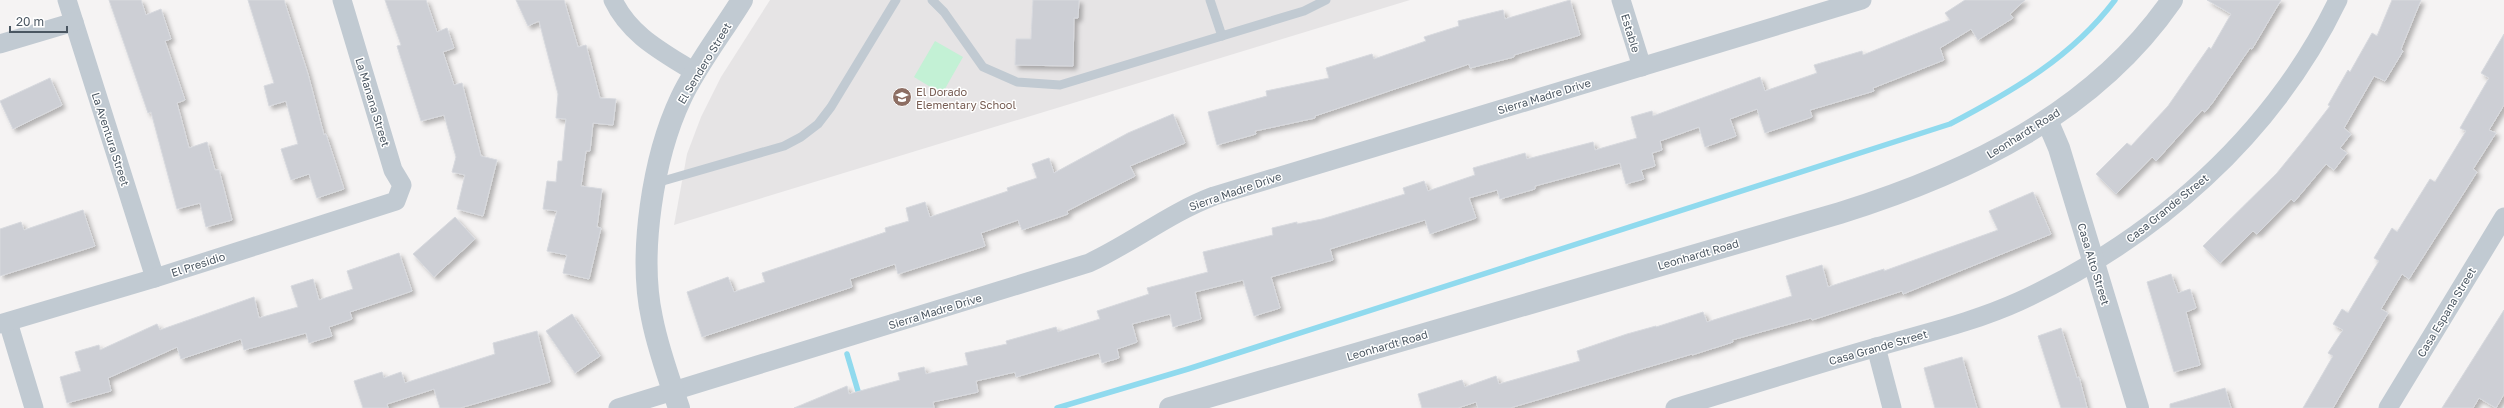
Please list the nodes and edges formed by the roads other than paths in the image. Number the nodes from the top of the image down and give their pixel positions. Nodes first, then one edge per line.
1 (67, 0) edge
2 (342, 0) edge
3 (612, 0) edge
4 (742, 0) edge
5 (896, 0) edge
6 (932, 0) edge
7 (1210, 0) edge
8 (1326, 0) edge
9 (1621, 0) edge
10 (1862, 0) edge
11 (2172, 0) edge
12 (2338, 0) edge
13 (74, 22) junction
14 (1222, 36) junction
15 (0, 44) edge
16 (1642, 67) junction
17 (696, 73) junction
18 (2047, 120) junction
19 (655, 184) junction
20 (396, 201) joint
21 (2504, 217) edge
22 (2093, 262) junction
23 (155, 278) junction
24 (4, 323) edge
25 (1876, 347) junction
26 (676, 400) edge
27 (34, 408) edge
28 (618, 408) edge
29 (1170, 408) edge
30 (1675, 408) edge
31 (1892, 408) edge
32 (2138, 408) edge
33 (2388, 408) edge

1 - 13 street, La Aventura Street
2 - 20 street, La Manana Street
3 - 17 street
4 - 17 street, El Sendero Street
5 - 19 lane
6 - 14 lane
7 - 14 lane
8 - 14 lane
9 - 16 street, Estable
10 - 16 street, Sierra Madre Drive
11 - 18 street, Leonhardt Road
12 - 22 street, Casa Grande Street
13 - 15 street
13 - 23 street, La Aventura Street
16 - 26 street, Sierra Madre Drive
17 - 19 street, El Sendero Street
18 - 22 street, Casa Alto Street
18 - 29 street, Leonhardt Road
19 - 26 street, El Sendero Street
20 - 23 street, El Presidio
21 - 33 street, Casa Espana Street
22 - 25 street, Casa Grande Street
22 - 32 street, Casa Alto Street
23 - 24 street, El Presidio
24 - 27 street
25 - 30 street, Casa Grande Street
25 - 31 street
26 - 28 street, Sierra Madre Drive

